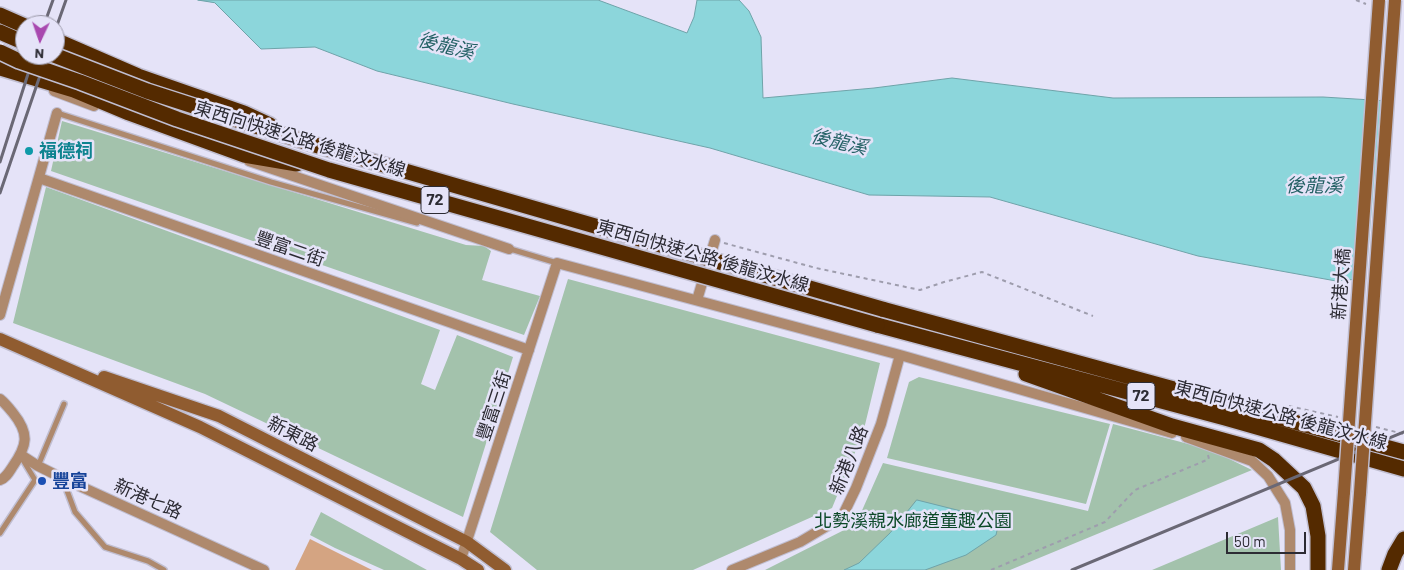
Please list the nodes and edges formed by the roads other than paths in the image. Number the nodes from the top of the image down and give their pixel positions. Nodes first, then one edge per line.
1 (1379, 0) edge
2 (1395, 0) edge
3 (0, 15) edge
4 (15, 22) edge
5 (0, 32) edge
6 (15, 39) edge
7 (65, 44) edge
8 (0, 52) edge
9 (65, 59) edge
10 (0, 68) edge
11 (0, 76) edge
12 (57, 113) joint
13 (315, 145) junction
14 (329, 170) junction
15 (39, 178) junction
16 (715, 240) road end
17 (509, 249) junction
18 (557, 262) junction
19 (697, 300) junction
20 (0, 315) edge
21 (914, 335) junction
22 (0, 339) edge
23 (529, 350) junction
24 (900, 355) junction
25 (51, 361) junction
26 (0, 399) edge
27 (64, 404) dead end
28 (1404, 452) edge
29 (21, 455) junction
30 (38, 466) junction
31 (1404, 469) edge
32 (62, 478) junction
33 (0, 480) edge
34 (0, 533) edge
35 (1404, 539) edge
36 (466, 542) junction
37 (461, 559) junction
38 (164, 570) edge
39 (264, 570) edge
40 (478, 570) edge
41 (505, 570) edge
42 (732, 570) edge
43 (1290, 570) edge
44 (1318, 570) edge
45 (1338, 570) edge
46 (1354, 570) edge
47 (1389, 570) edge

1 - 45 street, 新港大橋, bridge
2 - 46 street, 新港大橋, bridge
3 - 4 highway
5 - 6 highway
7 - 13 highway, bridge
8 - 14 highway, 東西向快速公路 後龍汶水線 / 72, bridge
9 - 13 highway, 東西向快速公路 後龍汶水線 / 72, bridge
10 - 14 highway, bridge
11 - 17 street
12 - 15 street
12 - 17 lane
13 - 28 highway, 東西向快速公路 後龍汶水線 / 72, bridge
14 - 21 highway, 東西向快速公路 後龍汶水線 / 72, bridge
15 - 20 street
15 - 23 street, 豐富二街
16 - 19 street
17 - 18 lane
18 - 19 street
18 - 23 street, 豐富三街
19 - 24 street
21 - 31 highway, 東西向快速公路 後龍汶水線 / 72
21 - 44 highway
22 - 25 street, 新東路
23 - 36 street, 豐富三街
24 - 42 street, 新港八路
24 - 43 street
25 - 36 street, 新東路
25 - 37 street, 新東路
26 - 29 street
27 - 30 lane
29 - 30 street, 新港七路
29 - 33 street
29 - 34 lane
30 - 32 street, 新港七路
32 - 38 lane
32 - 39 street, 新港七路
35 - 47 highway
36 - 37 street, 豐富三街
36 - 41 street, 新東路
37 - 40 street, 新東路

